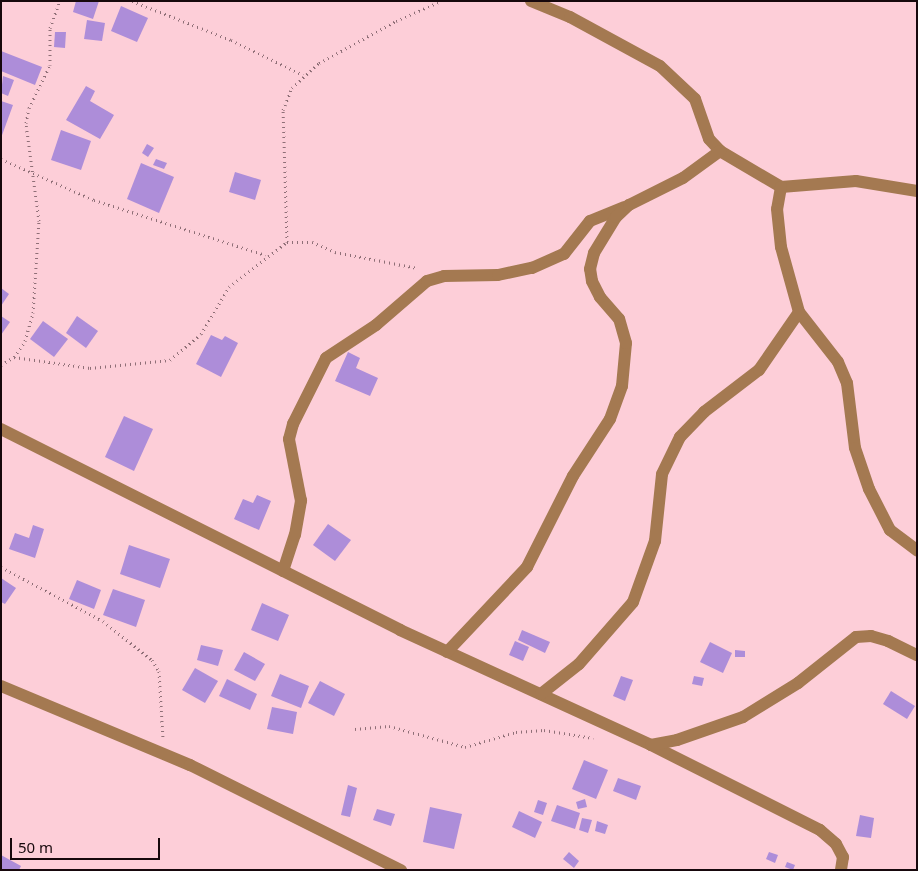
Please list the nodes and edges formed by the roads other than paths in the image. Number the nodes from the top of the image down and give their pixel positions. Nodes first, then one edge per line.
1 (531, 1) edge
2 (720, 151) junction
3 (781, 187) junction
4 (917, 191) edge
5 (629, 205) junction
6 (799, 312) junction
7 (1, 429) edge
8 (917, 550) edge
9 (283, 571) junction
10 (447, 652) junction
11 (917, 655) edge
12 (1, 686) edge
13 (541, 694) junction
14 (651, 745) junction
15 (401, 870) edge
16 (841, 870) edge

1 - 2 street
2 - 3 street
2 - 5 street
3 - 4 street
3 - 6 street
5 - 9 street
5 - 10 street
6 - 8 street
6 - 13 street
7 - 9 street
9 - 10 street
10 - 13 street
11 - 14 street
12 - 15 street
13 - 14 street
14 - 16 street

